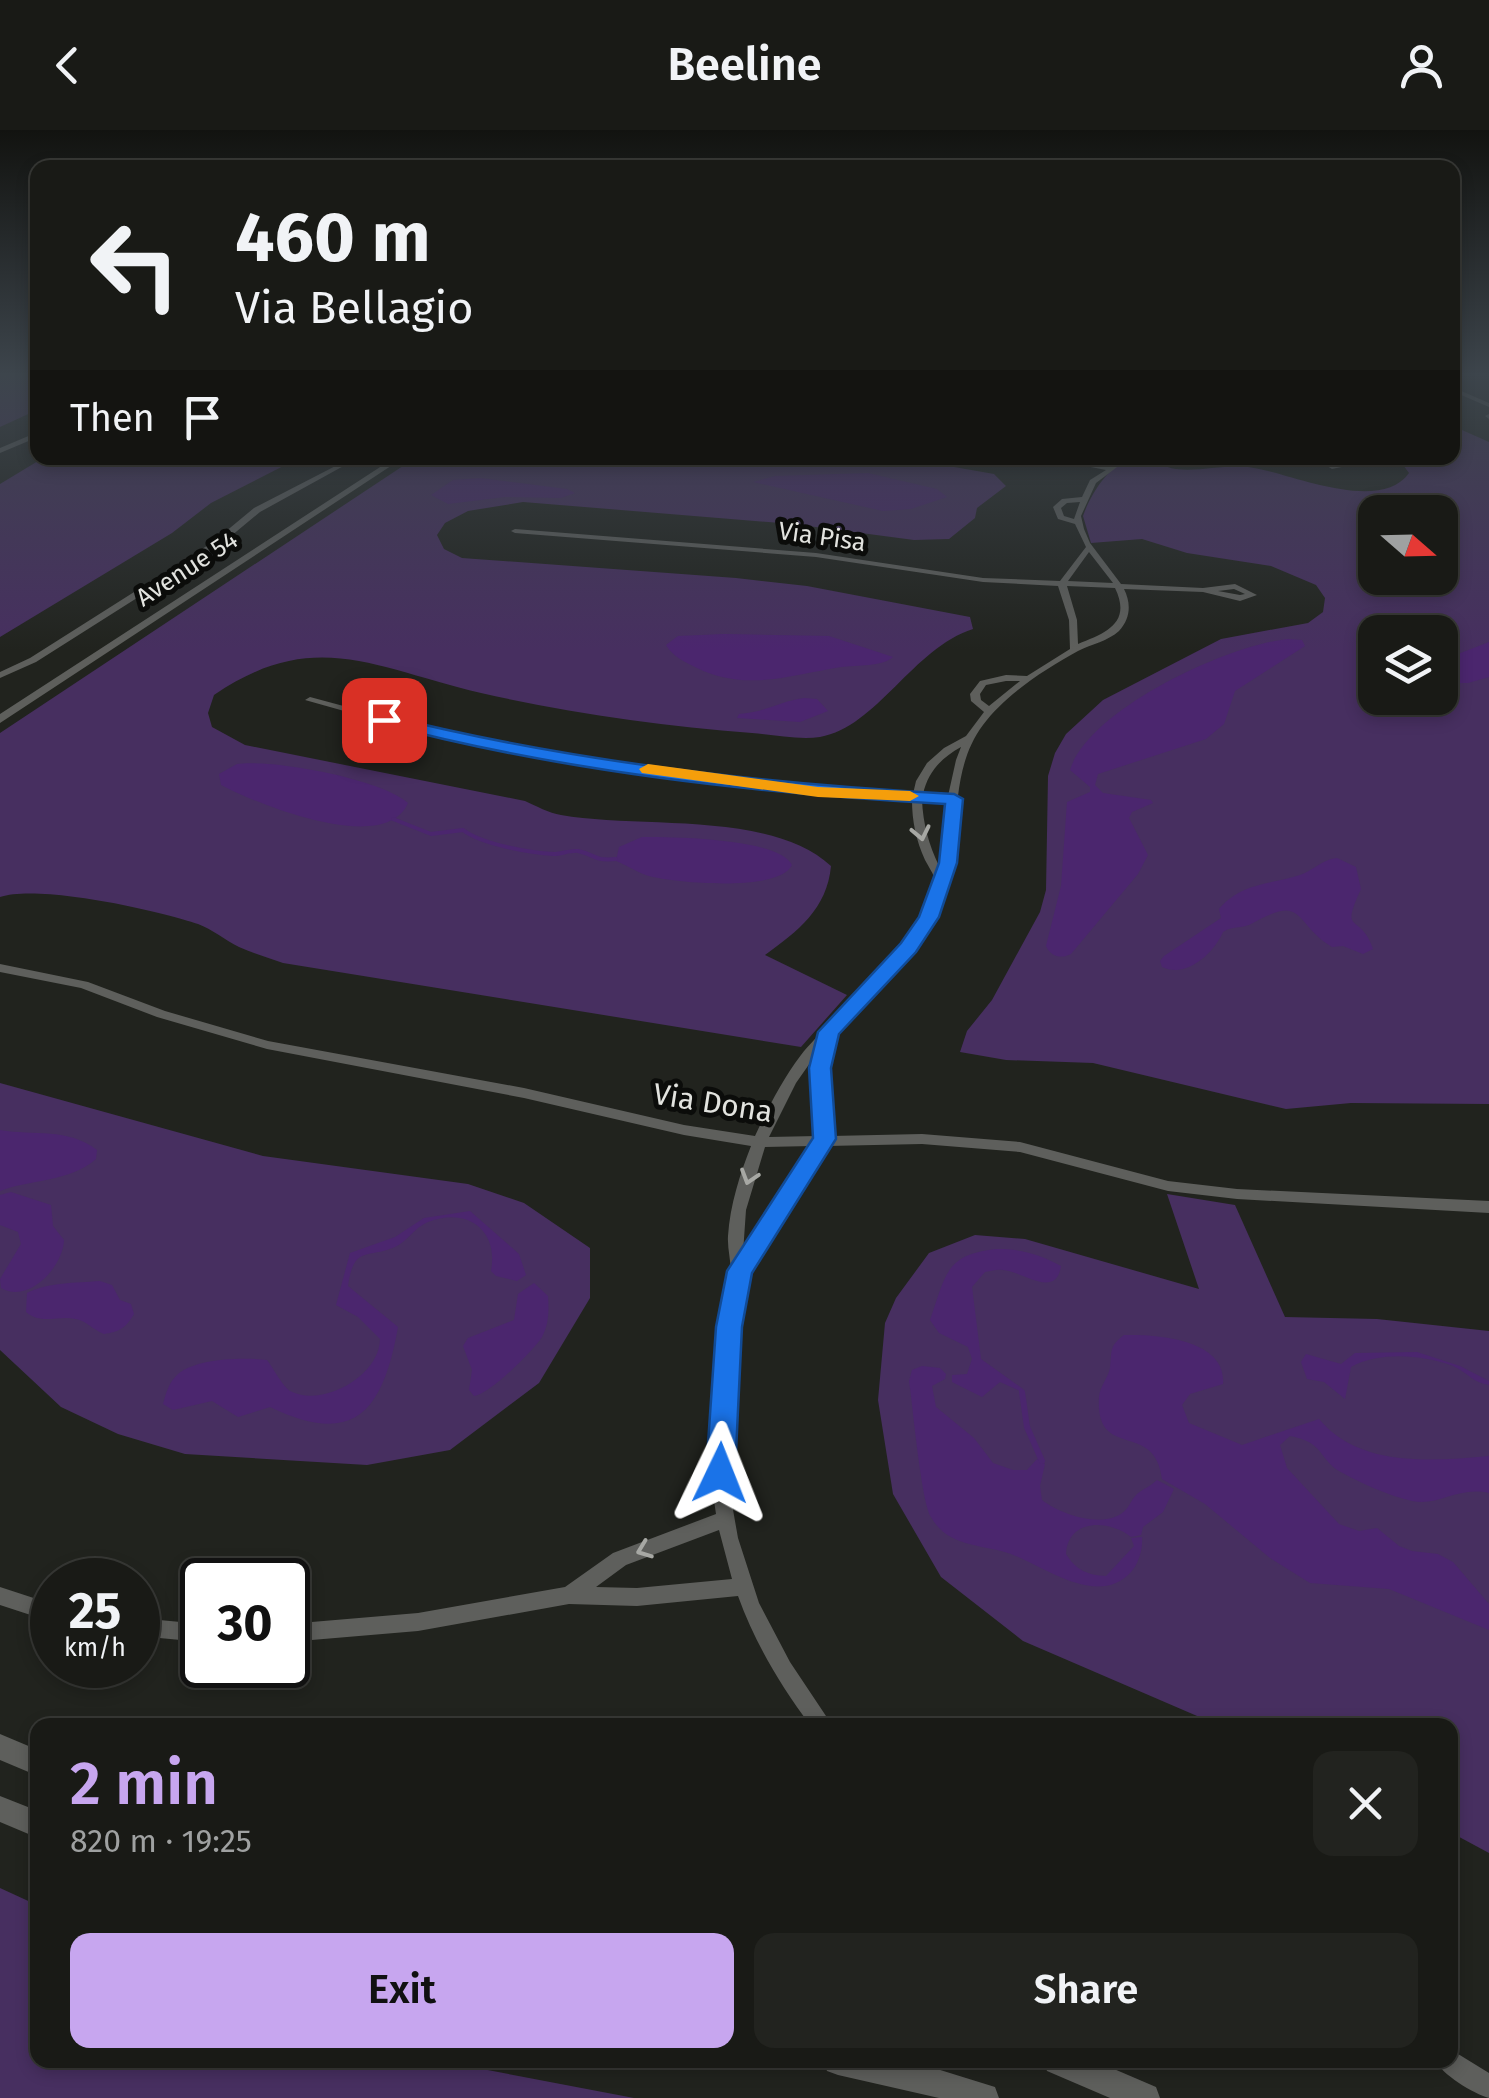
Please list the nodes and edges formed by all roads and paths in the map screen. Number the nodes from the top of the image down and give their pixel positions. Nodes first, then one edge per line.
1 (340, 466) edge
2 (374, 466) edge
3 (387, 466) edge
4 (1113, 466) edge
5 (1083, 499) junction
6 (1077, 522) junction
7 (516, 531) dead end
8 (1087, 549) junction
9 (1062, 584) junction
10 (1118, 586) junction
11 (1203, 590) junction
12 (1074, 649) junction
13 (0, 675) edge
14 (1027, 679) junction
15 (310, 700) dead end
16 (0, 707) edge
17 (991, 712) junction
18 (0, 719) edge
19 (970, 738) junction
20 (920, 796) junction
21 (954, 799) junction
22 (941, 881) junction
23 (2, 968) edge
24 (829, 1032) junction
25 (824, 1139) junction
26 (760, 1142) junction
27 (1489, 1206) edge
28 (740, 1271) junction
29 (727, 1518) junction
30 (743, 1586) junction
31 (569, 1595) junction
32 (0, 1596) edge
33 (30, 1606) edge
34 (310, 1631) edge
35 (816, 1718) edge
36 (0, 1747) edge
37 (30, 1760) edge
38 (0, 1809) edge
39 (30, 1822) edge
40 (1458, 2067) edge
41 (875, 2068) edge
42 (1076, 2068) edge
43 (1489, 2087) edge
44 (984, 2098) edge
45 (1145, 2098) edge

1 - 13 street
2 - 16 street, Avenue 54
3 - 18 street, Avenue 54
4 - 5 street
5 - 6 street
5 - 6 street
6 - 8 street
7 - 9 street, Via Pisa
8 - 9 street
8 - 10 street
9 - 10 street, Via Pisa
9 - 12 street
10 - 11 street, Via Pisa
10 - 12 street
11 - 11 street
12 - 14 street
14 - 17 street
14 - 17 street
15 - 20 street
17 - 19 street
19 - 20 street
19 - 21 street
20 - 21 street
20 -> 22 street
21 - 22 street
22 - 24 street
23 - 26 street, Via Dona
24 - 25 street
24 - 26 street
25 - 26 street, Via Dona
25 - 27 street, Via Dona
25 - 28 street
26 -> 28 street
28 - 29 street
29 - 30 street
29 -> 31 street
30 - 31 street
30 - 35 street
31 - 34 street
32 - 33 street
36 - 37 street
38 - 39 street
40 - 43 street
41 - 44 street
42 - 45 street

